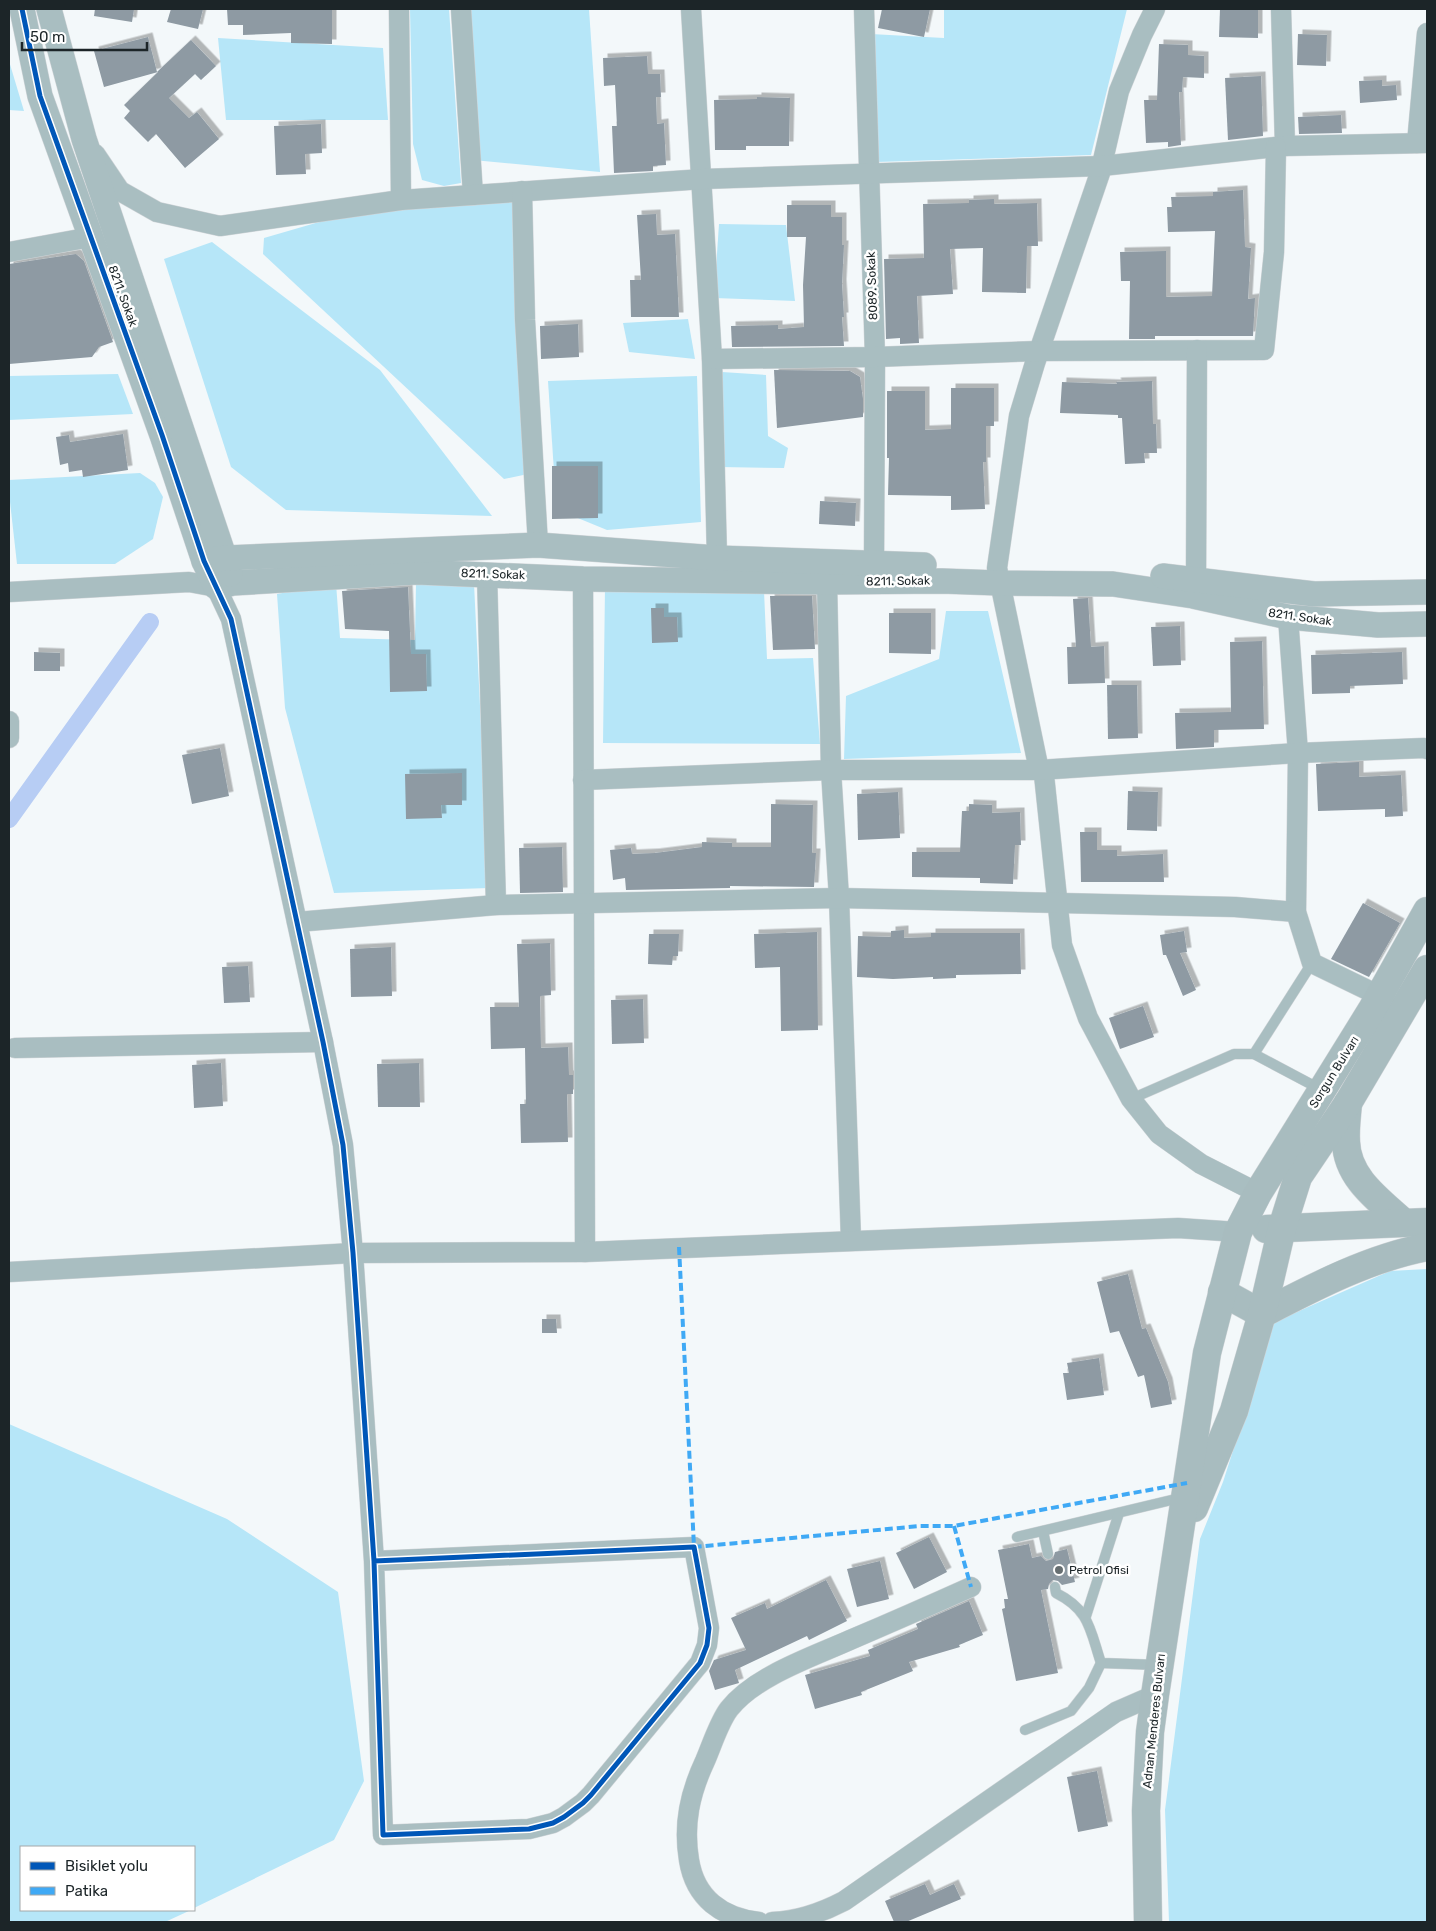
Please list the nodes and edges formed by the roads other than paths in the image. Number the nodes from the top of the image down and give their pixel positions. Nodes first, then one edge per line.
1 (22, 9) edge
2 (49, 9) edge
3 (399, 9) edge
4 (461, 9) edge
5 (691, 9) edge
6 (864, 9) edge
7 (1155, 9) edge
8 (1281, 9) edge
9 (9, 18) edge
10 (1427, 33) edge
11 (40, 96) junction
12 (84, 139) junction
13 (1422, 143) edge
14 (1281, 147) junction
15 (1102, 166) junction
16 (869, 174) junction
17 (702, 179) junction
18 (522, 191) junction
19 (474, 195) junction
20 (401, 200) junction
21 (91, 237) junction
22 (9, 252) edge
23 (1197, 350) junction
24 (1039, 351) junction
25 (875, 357) junction
26 (712, 358) junction
27 (538, 545) junction
28 (717, 558) junction
29 (215, 559) junction
30 (874, 563) junction
31 (487, 574) junction
32 (998, 576) junction
33 (583, 579) junction
34 (1196, 579) junction
35 (189, 582) junction
36 (827, 582) junction
37 (224, 585) junction
38 (9, 592) edge
39 (1427, 592) edge
40 (1288, 617) junction
41 (1427, 624) edge
42 (9, 721) edge
43 (9, 738) edge
44 (1427, 749) edge
45 (1298, 753) junction
46 (831, 770) junction
47 (1040, 770) junction
48 (583, 780) junction
49 (839, 898) junction
50 (583, 903) junction
51 (1056, 903) junction
52 (496, 904) junction
53 (1427, 911) edge
54 (1296, 912) junction
55 (297, 922) junction
56 (1312, 963) junction
57 (1427, 969) edge
58 (1380, 996) junction
59 (324, 1042) junction
60 (15, 1048) dead end
61 (1254, 1054) junction
62 (1323, 1090) junction
63 (1131, 1099) junction
64 (1348, 1103) junction
65 (1258, 1193) junction
66 (1415, 1222) edge
67 (1282, 1228) junction
68 (1238, 1232) junction
69 (851, 1240) junction
70 (1427, 1247) edge
71 (585, 1252) junction
72 (353, 1253) junction
73 (9, 1272) edge
74 (1222, 1292) junction
75 (1262, 1314) junction
76 (1185, 1497) junction
77 (1119, 1513) junction
78 (1043, 1531) junction
79 (1017, 1537) dead end
80 (1177, 1552) junction
81 (1048, 1554) dead end
82 (374, 1561) junction
83 (971, 1587) dead end
84 (1055, 1587) dead end
85 (1086, 1616) junction
86 (1101, 1663) junction
87 (1159, 1665) junction
88 (1155, 1695) junction
89 (1025, 1730) dead end
90 (759, 1922) edge
91 (772, 1922) edge
92 (1148, 1922) edge

1 - 11 street, 8211. Sokak
2 - 12 street
3 - 20 street
4 - 19 street
5 - 17 street
6 - 16 street, 8089. Sokak
7 - 15 street
8 - 14 street
9 - 11 street
10 - 13 street
11 - 21 street, 8211. Sokak
12 - 20 street
12 - 29 street
13 - 14 street
14 - 15 street
14 - 23 street
15 - 16 street
15 - 24 street
16 - 17 street
16 - 25 street, 8089. Sokak
17 - 18 street
17 - 26 street
18 - 19 street
18 - 27 street
19 - 20 street
21 - 22 street
21 - 29 street, 8211. Sokak
23 - 24 street
23 - 34 street
24 - 25 street
24 - 32 street
25 - 26 street
25 - 30 street, 8089. Sokak
26 - 28 street
27 - 28 street
27 - 29 street
28 - 30 street
29 - 35 street
29 - 37 street
30 - 32 street
31 - 33 street, 8211. Sokak
31 - 37 street, 8211. Sokak
31 - 52 street
32 - 34 street
32 - 36 street, 8211. Sokak
32 - 40 street, 8211. Sokak
32 - 47 street
33 - 36 street, 8211. Sokak
33 - 48 street
34 - 39 street
35 - 37 street
35 - 38 street
36 - 46 street
37 - 55 street
40 - 41 street, 8211. Sokak
40 - 45 street
42 - 43 street
44 - 45 street
45 - 47 street
45 - 54 street
46 - 47 street
46 - 48 street
46 - 49 street
47 - 51 street
48 - 50 street
49 - 50 street
49 - 51 street
49 - 69 street
50 - 52 street
50 - 71 street
51 - 54 street
51 - 63 street
52 - 55 street
53 - 58 main road, Sorgun Bulvarı
54 - 56 street
55 - 59 street
56 - 58 street
56 - 61 lane
57 - 64 main road
58 - 62 main road, Sorgun Bulvarı
59 - 60 street
59 - 72 street
61 - 62 lane
61 - 63 lane
62 - 65 main road, Sorgun Bulvarı
63 - 65 street
64 - 66 main road
64 - 67 main road, Adnan Menderes Bulvarı
65 - 68 main road, Sorgun Bulvarı
66 - 67 main road
67 - 68 main road
67 - 75 main road, Adnan Menderes Bulvarı
68 - 69 street
68 - 74 main road, Sorgun Bulvarı
69 - 71 street
70 - 75 main road
71 - 72 street
72 - 73 street
72 - 82 street
74 - 75 main road
74 - 76 main road, Adnan Menderes Bulvarı
75 - 80 main road, Adnan Menderes Bulvarı
76 - 77 lane
76 - 80 main road, Adnan Menderes Bulvarı
77 - 78 lane
77 - 85 lane
78 - 79 lane
78 - 81 lane
80 - 87 main road, Adnan Menderes Bulvarı
82 - 82 street
83 - 90 street
84 - 85 lane
85 - 86 lane
86 - 87 lane
86 - 89 lane
87 - 88 main road, Adnan Menderes Bulvarı
88 - 91 street
88 - 92 main road, Adnan Menderes Bulvarı

